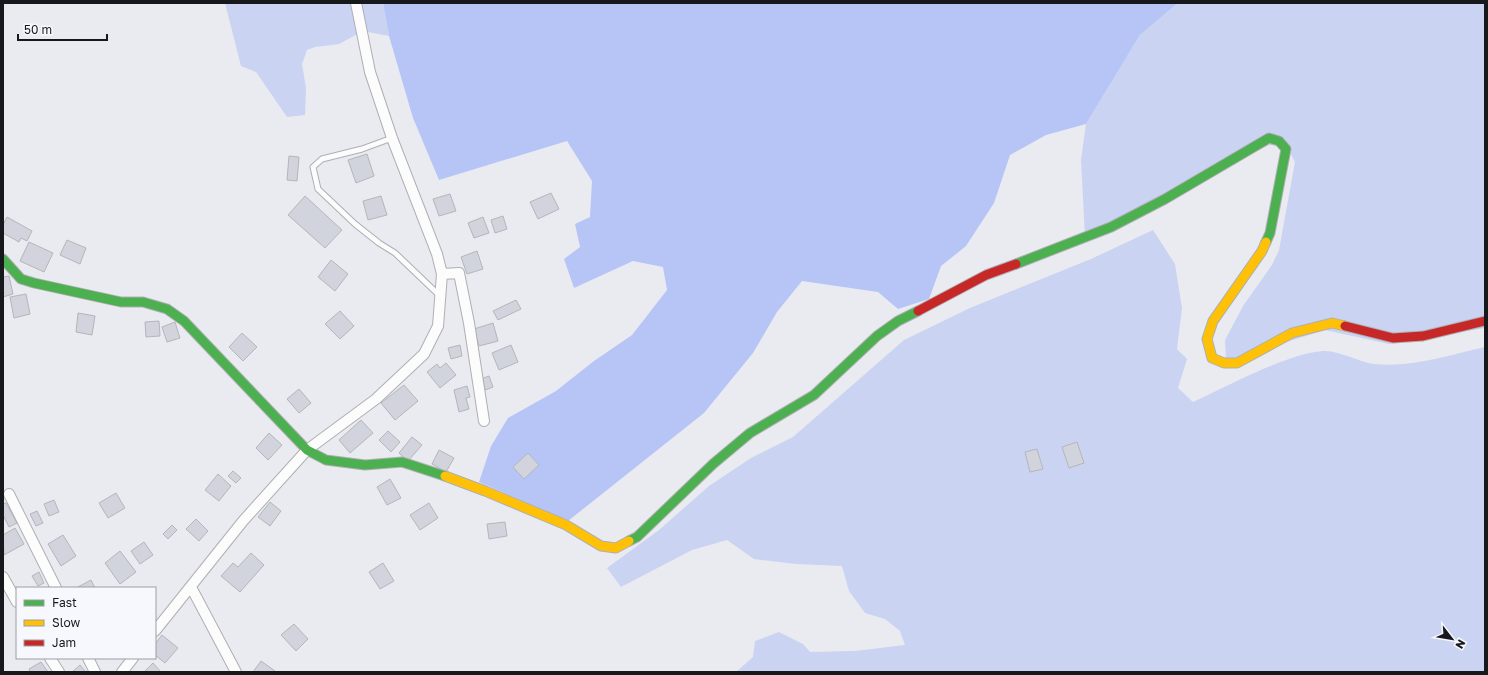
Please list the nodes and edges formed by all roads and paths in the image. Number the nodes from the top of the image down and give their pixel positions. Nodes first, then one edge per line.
1 (356, 3) edge
2 (392, 138) junction
3 (3, 259) edge
4 (442, 274) junction
5 (441, 297) junction
6 (1485, 321) edge
7 (484, 421) dead end
8 (307, 450) junction
9 (9, 494) dead end
10 (3, 577) edge
11 (56, 587) edge
12 (191, 587) junction
13 (16, 600) edge
14 (156, 630) edge
15 (51, 659) edge
16 (88, 659) edge
17 (132, 659) edge
18 (58, 672) edge
19 (95, 672) edge
20 (122, 672) edge
21 (236, 672) edge

1 - 2 street
2 - 4 street
2 - 5 lane
3 - 8 street
4 - 5 street
4 - 7 street
5 - 8 street
6 - 8 street
8 - 12 street
9 - 11 street
10 - 13 street
12 - 14 street
12 - 21 street
15 - 18 street
16 - 19 street
17 - 20 street

